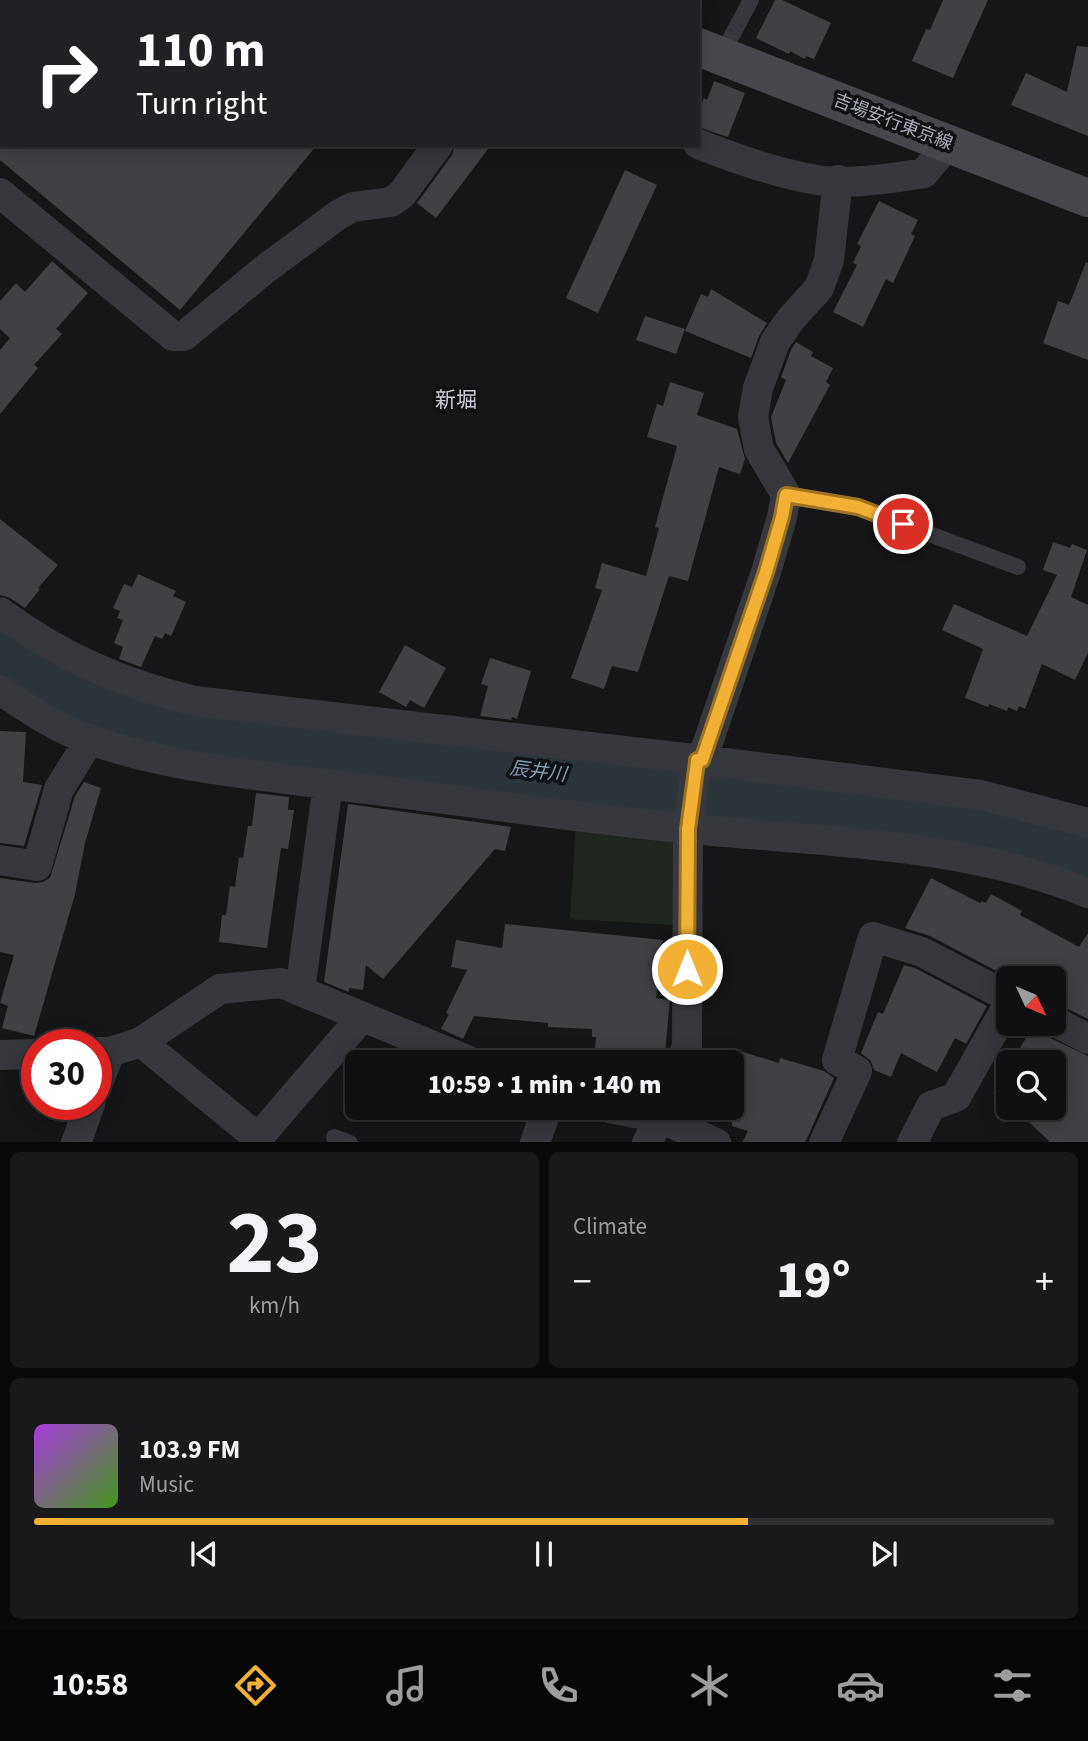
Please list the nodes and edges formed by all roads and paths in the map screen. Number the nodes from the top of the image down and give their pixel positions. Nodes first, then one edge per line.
1 (751, 0) edge
2 (709, 52) edge
3 (948, 144) junction
4 (700, 145) edge
5 (437, 147) edge
6 (838, 180) junction
7 (0, 192) edge
8 (1088, 198) edge
9 (786, 495) junction
10 (1018, 567) dead end
11 (0, 612) edge
12 (0, 690) edge
13 (90, 739) junction
14 (699, 761) junction
15 (327, 784) junction
16 (1088, 823) edge
17 (688, 828) junction
18 (0, 860) edge
19 (1088, 893) edge
20 (300, 991) junction
21 (996, 991) edge
22 (362, 1017) junction
23 (996, 1026) edge
24 (1066, 1028) edge
25 (1088, 1040) edge
26 (141, 1042) junction
27 (112, 1050) edge
28 (443, 1050) edge
29 (686, 1050) edge
30 (21, 1054) edge
31 (0, 1055) edge
32 (84, 1120) edge
33 (543, 1120) edge
34 (657, 1123) edge
35 (334, 1137) dead end
36 (76, 1142) edge
37 (348, 1142) edge
38 (535, 1142) edge
39 (713, 1142) edge
40 (824, 1142) edge
41 (913, 1142) edge

1 - 2 lane
2 - 3 main road, 吉場安行東京線
3 - 6 street
3 - 8 main road, 吉場安行東京線
4 - 6 street
5 - 7 street
6 - 9 street
9 - 10 lane
9 - 14 street
11 - 14 street
12 - 13 street
13 - 15 street
13 - 18 street
14 - 16 street
14 - 17 street
15 - 17 street
15 - 20 street
17 - 19 street
17 - 29 street
20 - 22 street
20 - 26 street
21 - 40 street
22 - 26 street
22 - 28 street
23 - 41 street
24 - 25 street
26 - 27 street
30 - 31 street
32 - 36 street
33 - 38 street
34 - 39 street
35 - 37 lane

